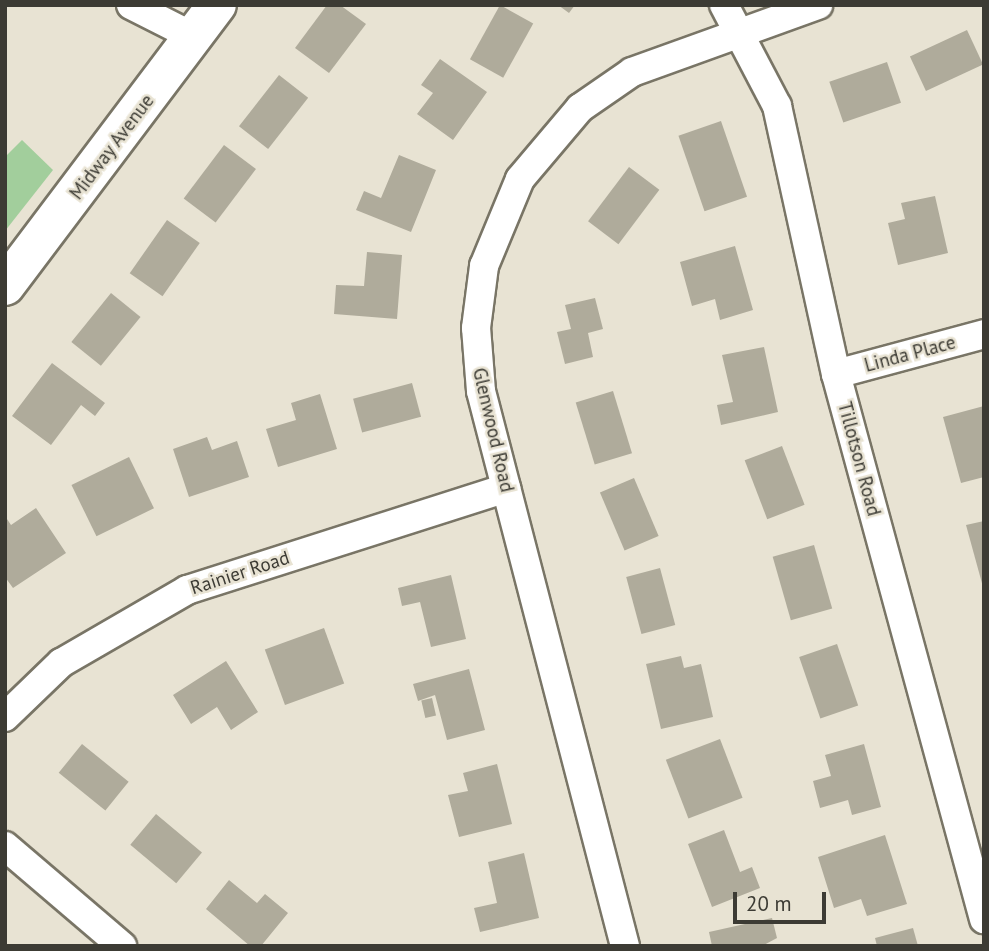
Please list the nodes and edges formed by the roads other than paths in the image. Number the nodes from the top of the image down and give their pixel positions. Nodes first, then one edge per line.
1 (131, 5) edge
2 (217, 5) edge
3 (724, 5) edge
4 (818, 5) edge
5 (743, 32) junction
6 (194, 37) junction
7 (5, 286) edge
8 (984, 334) edge
9 (836, 374) junction
10 (506, 488) junction
11 (5, 717) edge
12 (5, 846) edge
13 (984, 919) edge
14 (122, 946) edge
15 (625, 946) edge

1 - 6 street
2 - 6 main road, Midway Avenue
3 - 5 street, Tillotson Road
4 - 5 street, Glenwood Road
5 - 9 street, Tillotson Road
5 - 10 street, Glenwood Road
6 - 7 main road, Midway Avenue
8 - 9 street, Linda Place
9 - 13 street, Tillotson Road
10 - 11 street, Rainier Road
10 - 15 street, Glenwood Road
12 - 14 street

